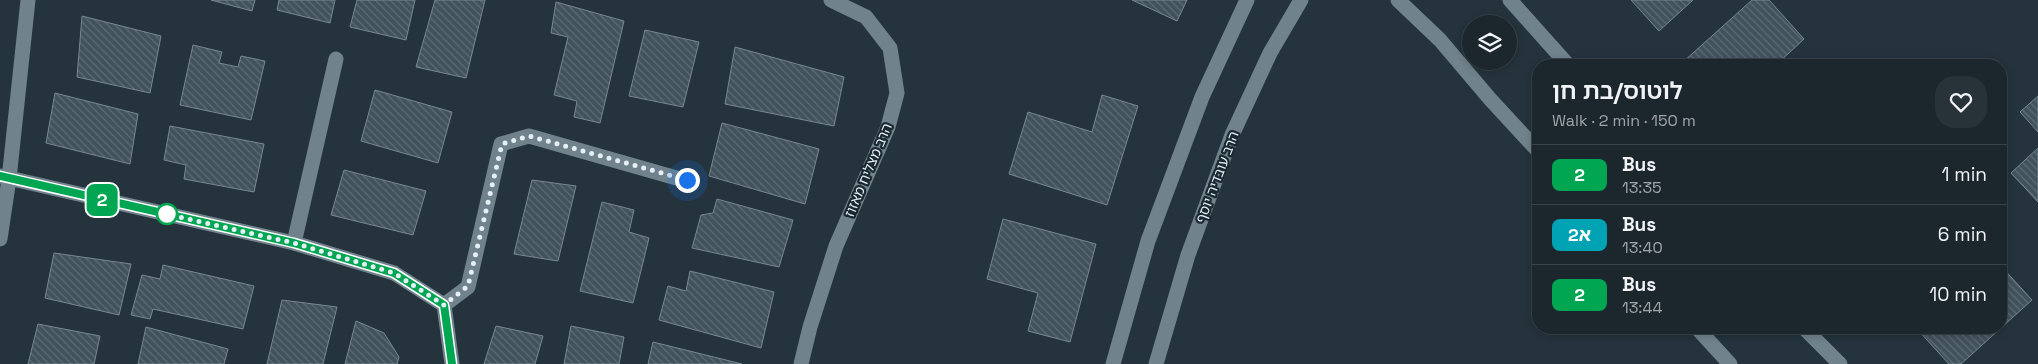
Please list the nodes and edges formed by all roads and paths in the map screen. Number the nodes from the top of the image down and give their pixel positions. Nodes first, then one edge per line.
1 (28, 0) edge
2 (831, 0) edge
3 (1247, 0) edge
4 (1300, 0) edge
5 (1398, 0) edge
6 (1510, 0) edge
7 (1563, 59) edge
8 (336, 60) dead end
9 (1532, 144) edge
10 (4, 178) edge
11 (687, 180) dead end
12 (0, 239) edge
13 (294, 243) junction
14 (444, 305) junction
15 (1702, 334) edge
16 (1810, 334) edge
17 (452, 364) edge
18 (801, 364) edge
19 (1113, 364) edge
20 (1156, 364) edge
21 (1730, 364) edge
22 (1840, 364) edge

1 - 10 street
2 - 18 street, הרב מצליח מאזוז
3 - 19 street
4 - 20 street, הרב עובדיה יוסף
5 - 9 street
6 - 7 street
8 - 13 street
10 - 12 street
10 - 13 street
11 - 14 street
13 - 14 street
14 - 17 street
15 - 21 street
16 - 22 street

